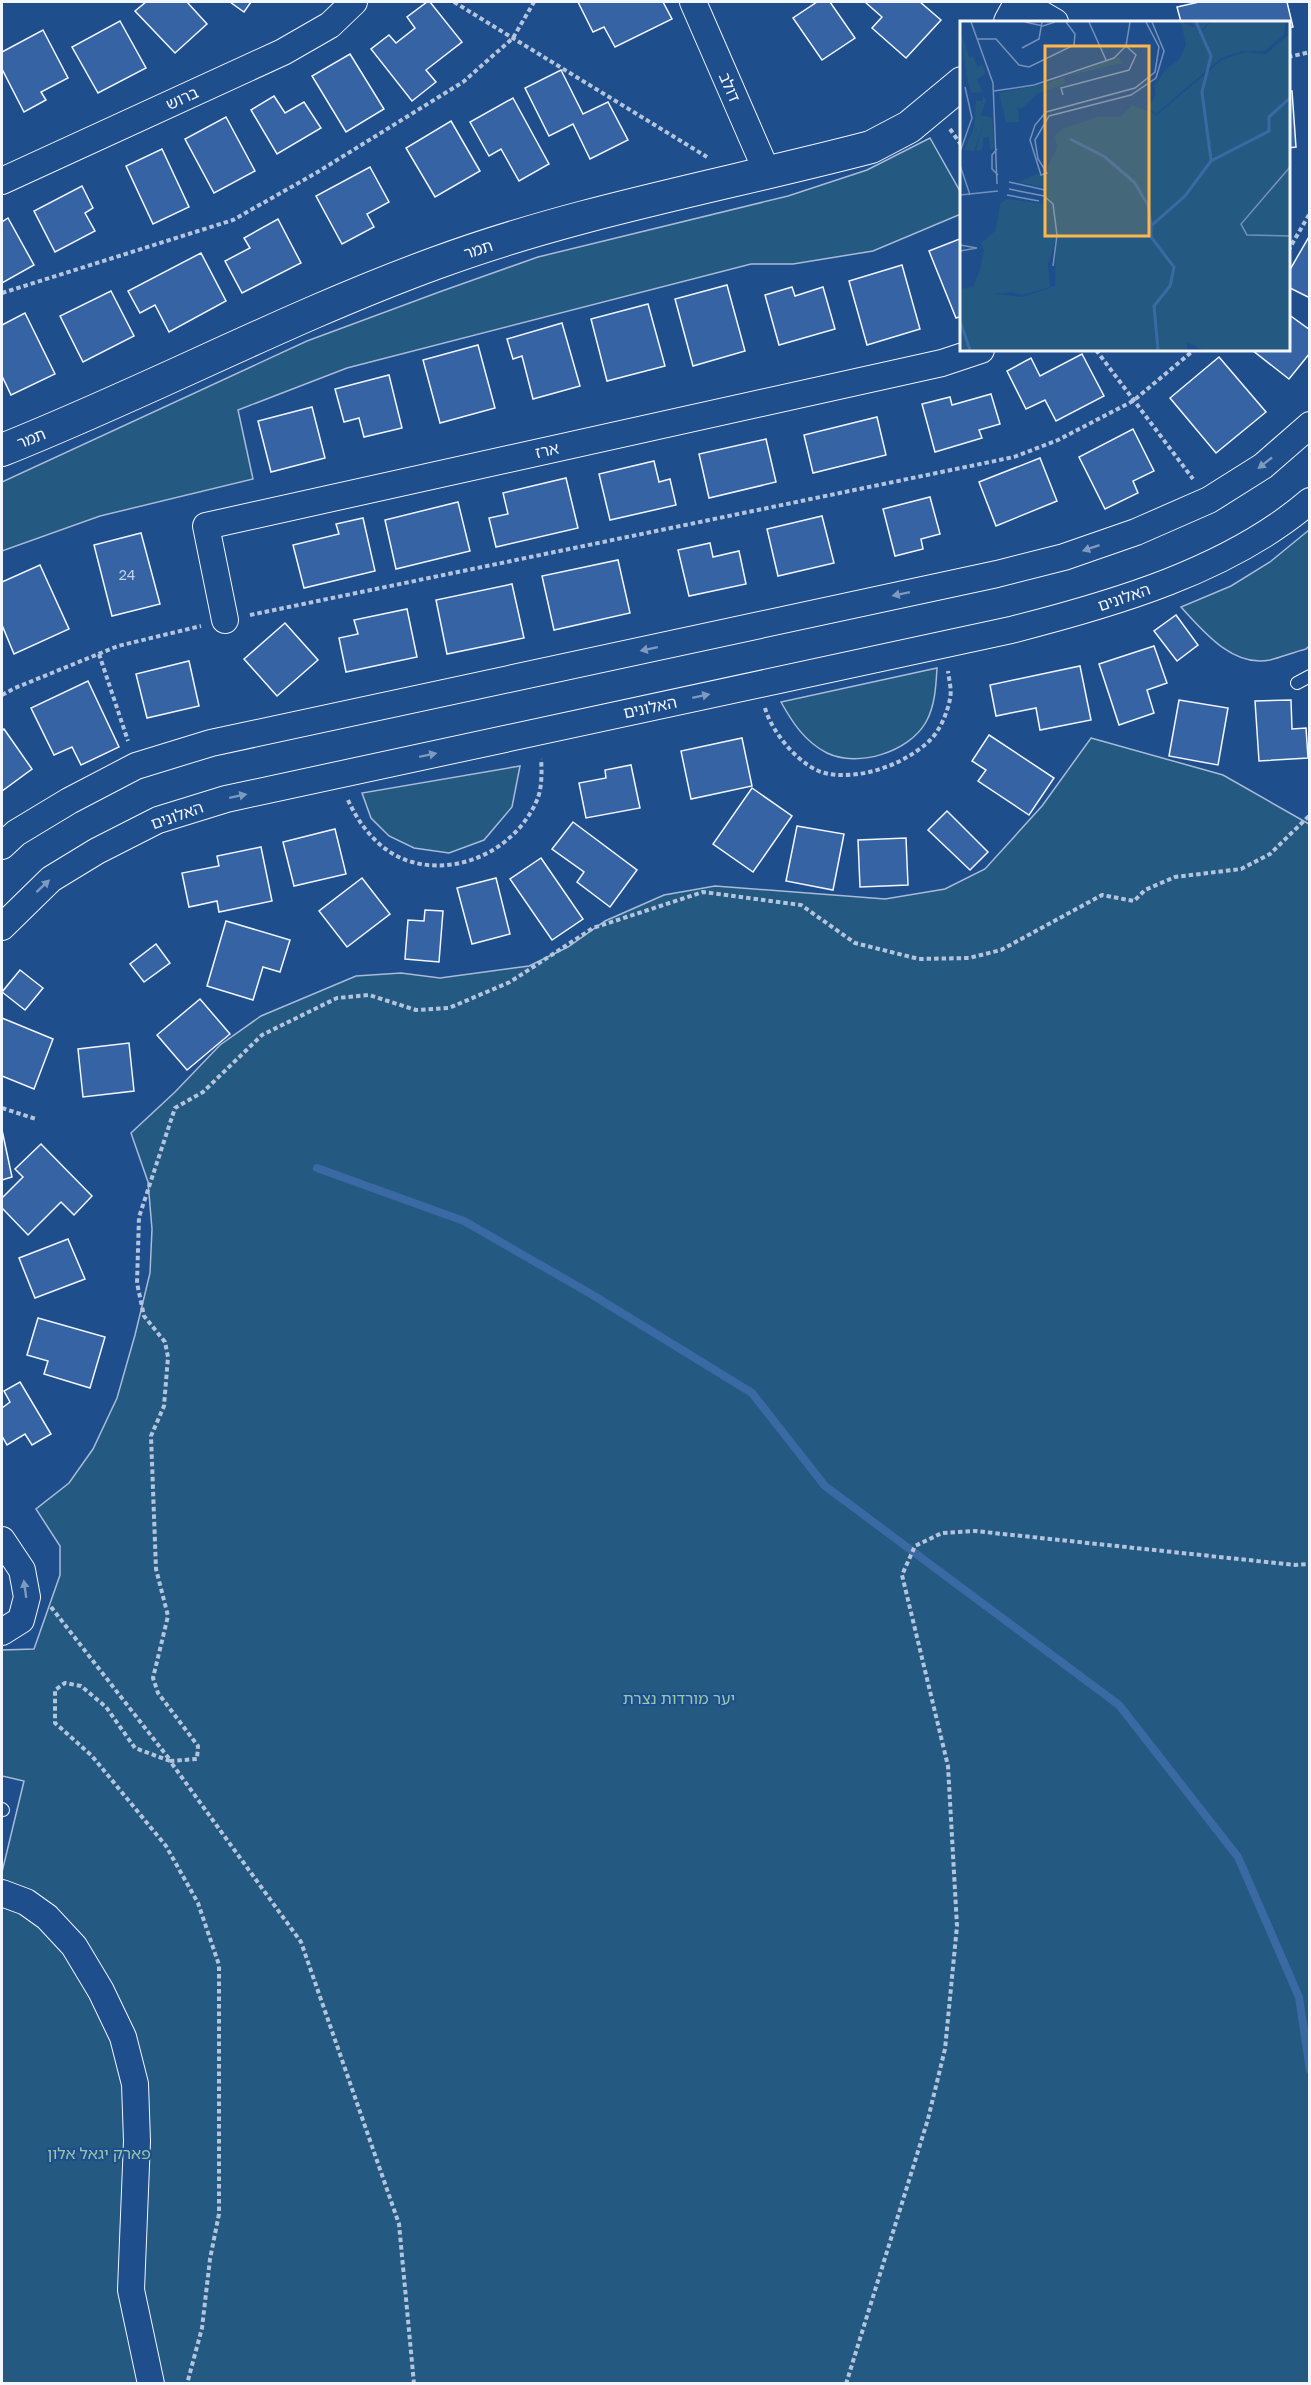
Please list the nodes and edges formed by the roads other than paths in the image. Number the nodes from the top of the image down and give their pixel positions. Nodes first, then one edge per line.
1 (354, 2) edge
2 (693, 2) edge
3 (1021, 2) edge
4 (1011, 21) edge
5 (1053, 21) edge
6 (960, 84) edge
7 (755, 176) junction
8 (2, 181) edge
9 (978, 351) edge
10 (1310, 425) edge
11 (2, 450) edge
12 (1310, 501) edge
13 (225, 620) road end
14 (1310, 676) edge
15 (1297, 683) dead end
16 (2, 846) edge
17 (2, 927) edge
18 (2, 1540) edge
19 (2, 1632) edge
20 (2, 1893) edge
21 (151, 2384) edge

1 - 8 street, ברוש
2 - 7 street, דולב
3 - 4 street
3 - 5 street
6 - 7 street, תמר
7 - 11 street, תמר
9 - 13 street, ארז
10 -> 16 street
17 -> 12 street, האלונים
14 - 15 lane
19 -> 18 street
20 - 21 street

